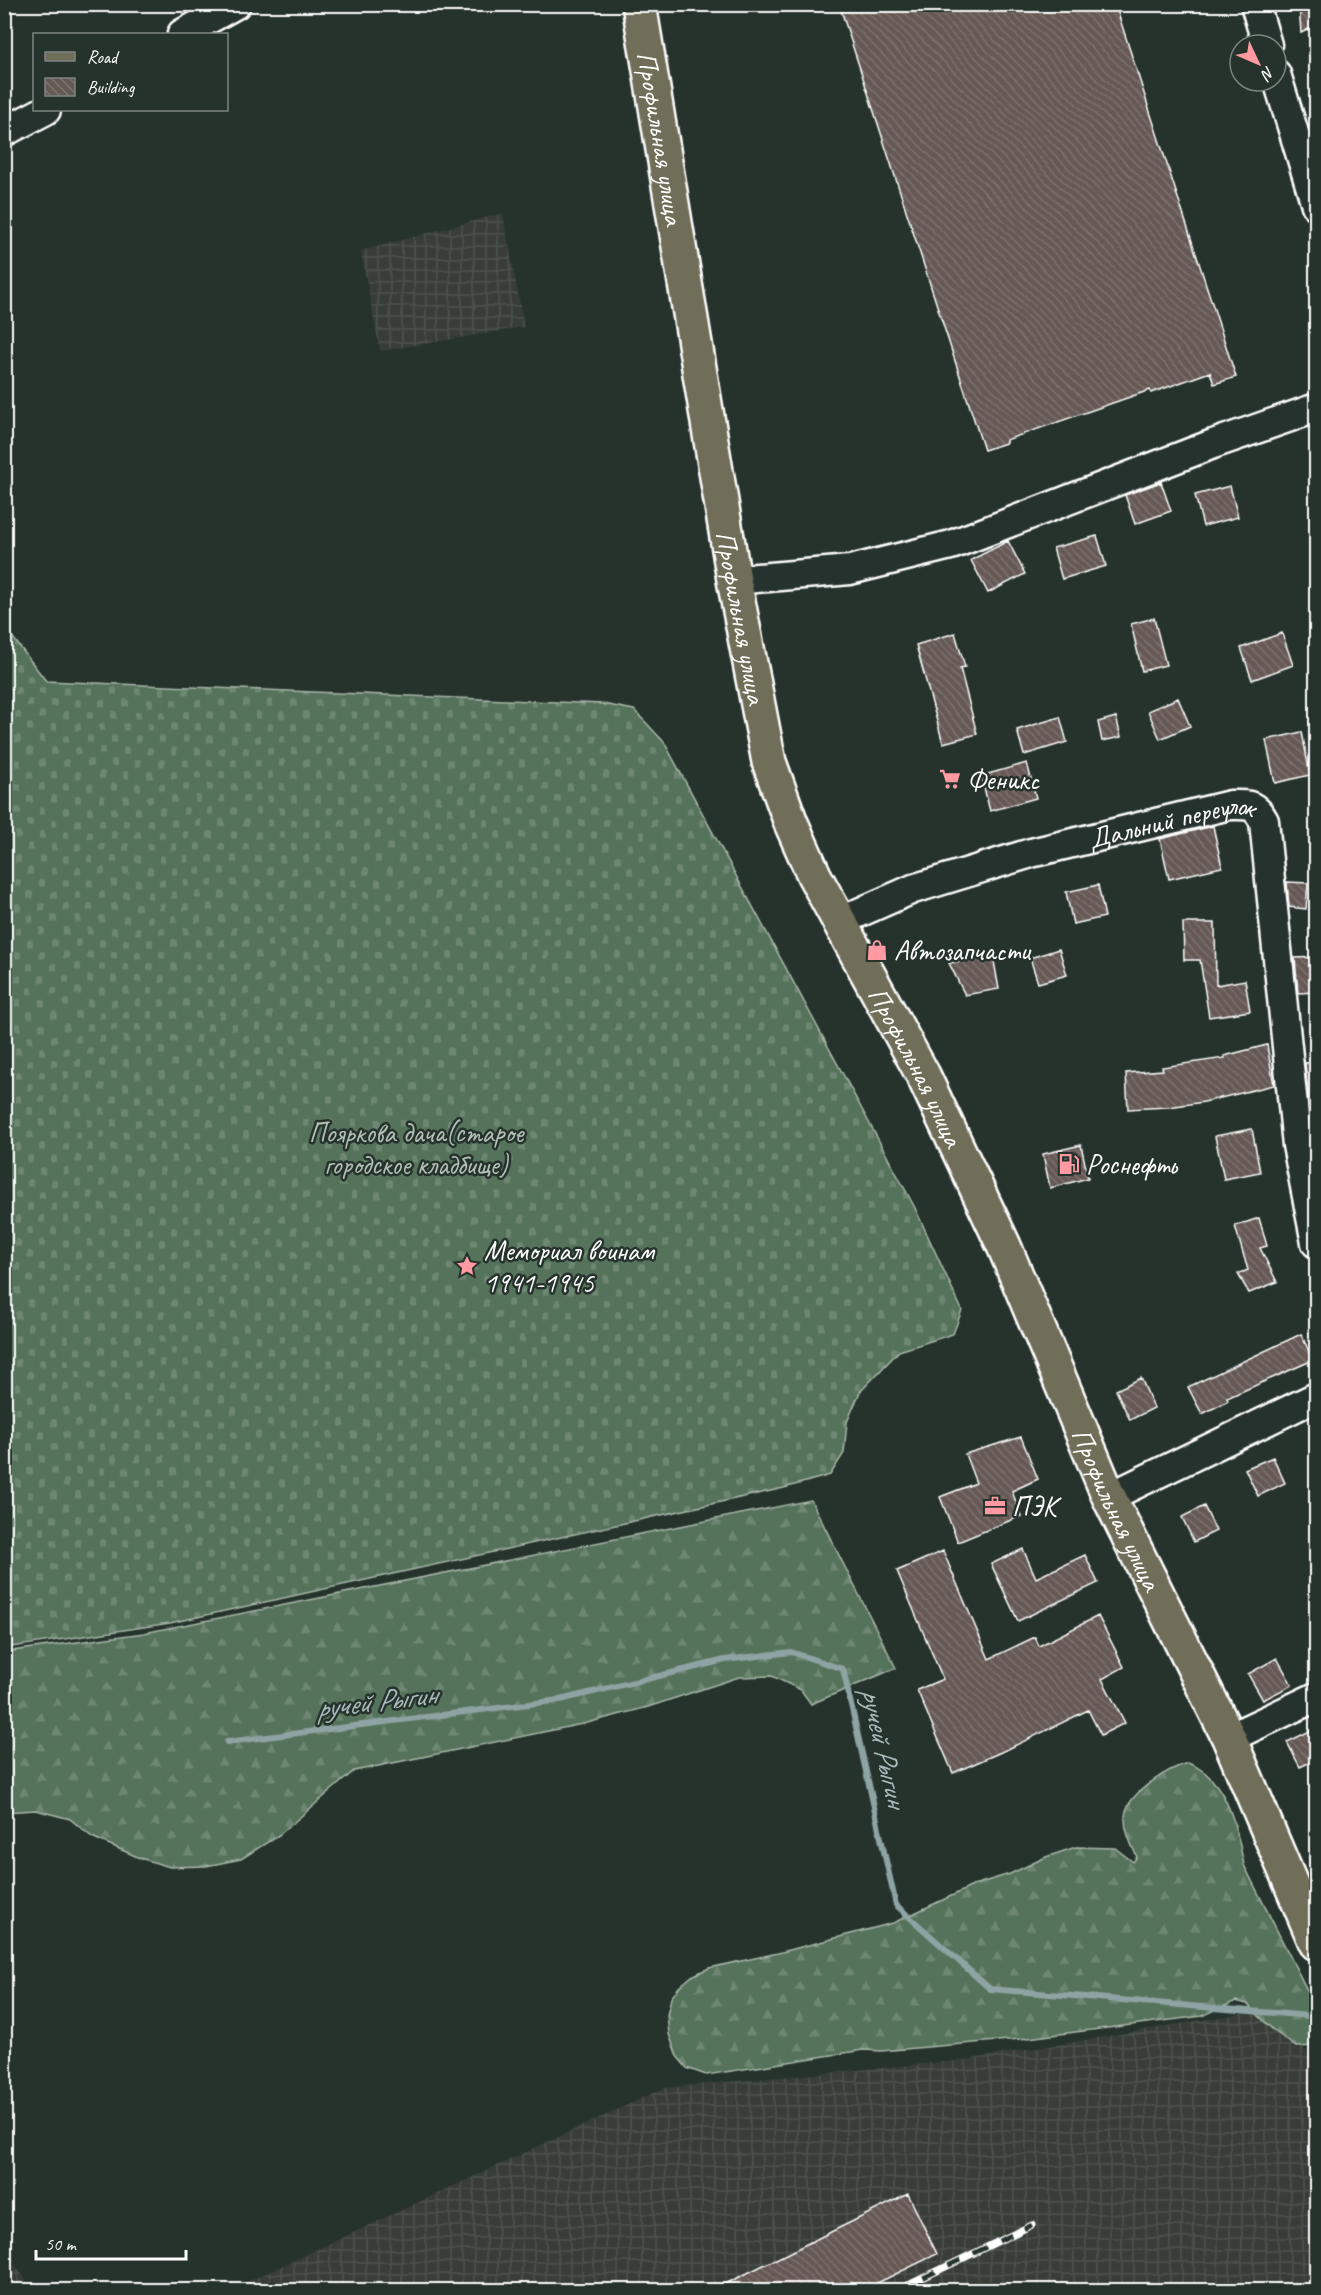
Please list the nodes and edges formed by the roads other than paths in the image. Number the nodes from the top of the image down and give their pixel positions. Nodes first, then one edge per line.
1 (236, 4) edge
2 (639, 4) edge
3 (1255, 4) edge
4 (184, 33) edge
5 (1263, 33) edge
6 (1282, 93) edge
7 (44, 111) edge
8 (4, 132) edge
9 (1317, 205) edge
10 (1317, 408) edge
11 (734, 580) junction
12 (838, 922) junction
13 (1317, 1243) edge
14 (1317, 1397) edge
15 (1109, 1497) junction
16 (1317, 1696) edge
17 (1229, 1738) junction
18 (1317, 1943) edge

1 - 4 street
2 - 11 main road, Профильная улица
3 - 5 street
6 - 9 street
7 - 8 street
10 - 11 street
11 - 12 main road, Профильная улица
12 - 13 street, Дальний переулок
12 - 15 main road, Профильная улица
14 - 15 street
15 - 17 main road, Профильная улица
16 - 17 street
17 - 18 main road, Профильная улица

